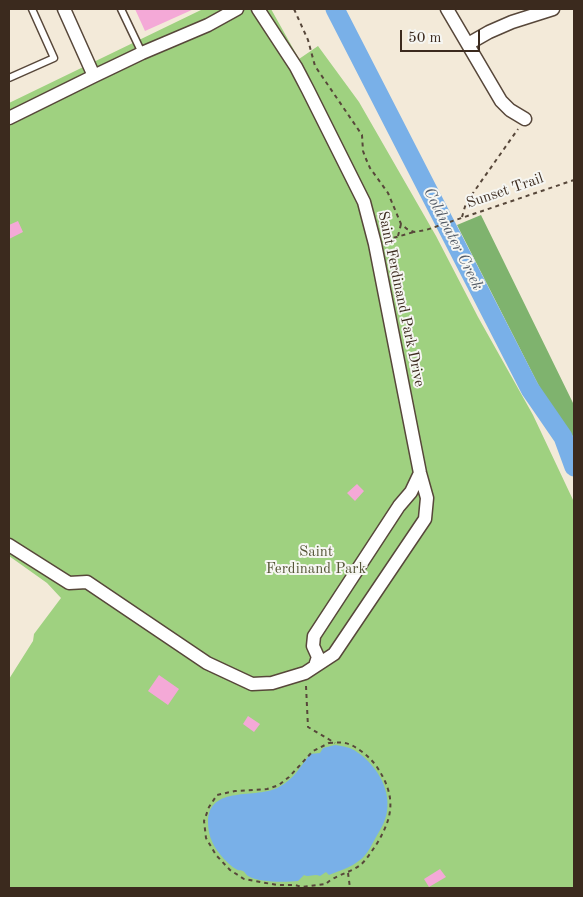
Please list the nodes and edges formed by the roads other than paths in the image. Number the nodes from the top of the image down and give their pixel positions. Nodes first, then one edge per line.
1 (32, 9) edge
2 (64, 9) edge
3 (122, 9) edge
4 (238, 9) edge
5 (258, 9) edge
6 (448, 9) edge
7 (553, 9) edge
8 (468, 44) junction
9 (142, 53) junction
10 (94, 76) junction
11 (9, 78) edge
12 (9, 118) edge
13 (525, 119) road end
14 (420, 473) junction
15 (9, 545) edge
16 (310, 670) junction

1 - 11 lane
2 - 10 street
3 - 9 lane
4 - 9 street
5 - 14 street, Saint Ferdinand Park Drive
6 - 8 street
7 - 8 street
8 - 13 street
9 - 10 street
10 - 12 street
14 - 16 street
14 - 16 street, Saint Ferdinand Park Drive
15 - 16 street, Saint Ferdinand Park Drive

